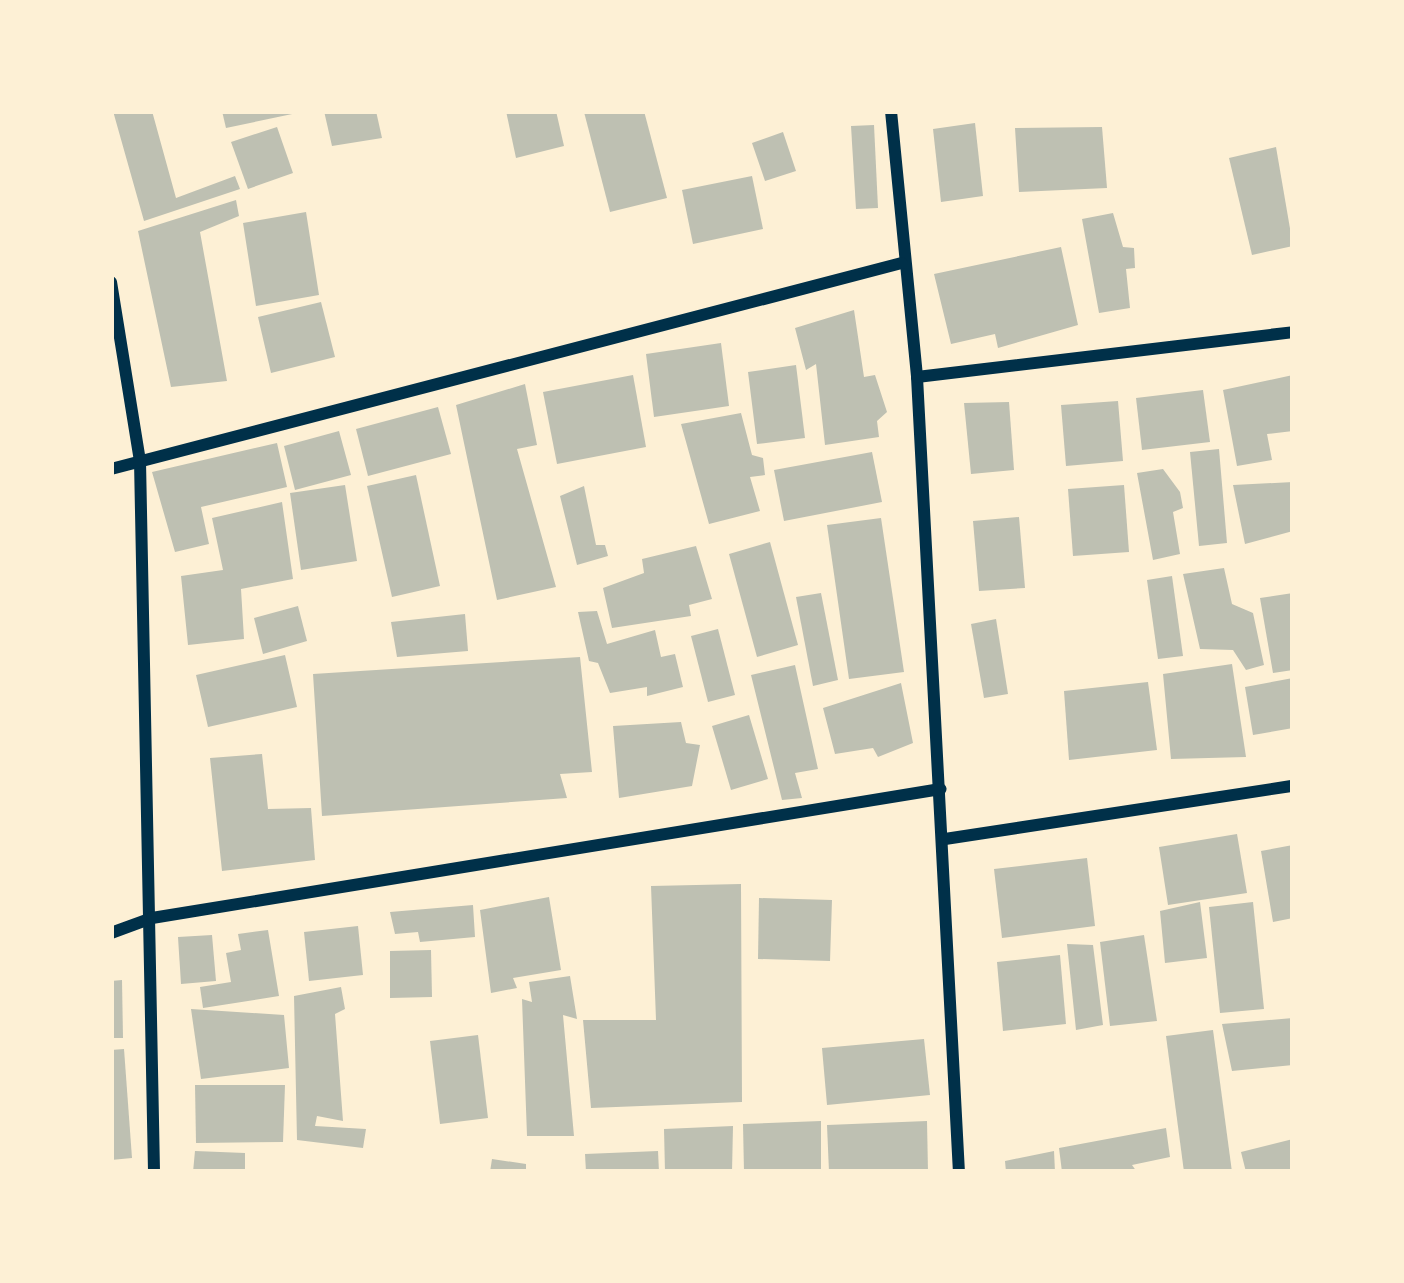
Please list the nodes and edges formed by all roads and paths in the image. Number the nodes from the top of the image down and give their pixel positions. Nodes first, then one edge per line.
1 (891, 111) edge
2 (902, 263) junction
3 (111, 282) edge
4 (1293, 332) edge
5 (917, 377) junction
6 (140, 461) junction
7 (111, 469) edge
8 (1293, 786) edge
9 (941, 789) junction
10 (945, 839) junction
11 (152, 918) junction
12 (111, 933) edge
13 (154, 1172) edge
14 (959, 1172) edge

1 - 2 street
2 - 5 street
2 - 6 street
3 - 6 street
4 - 5 street
5 - 9 street
6 - 7 street
6 - 11 street
8 - 10 street
9 - 10 street
9 - 11 street
10 - 14 street
11 - 12 street
11 - 13 street

